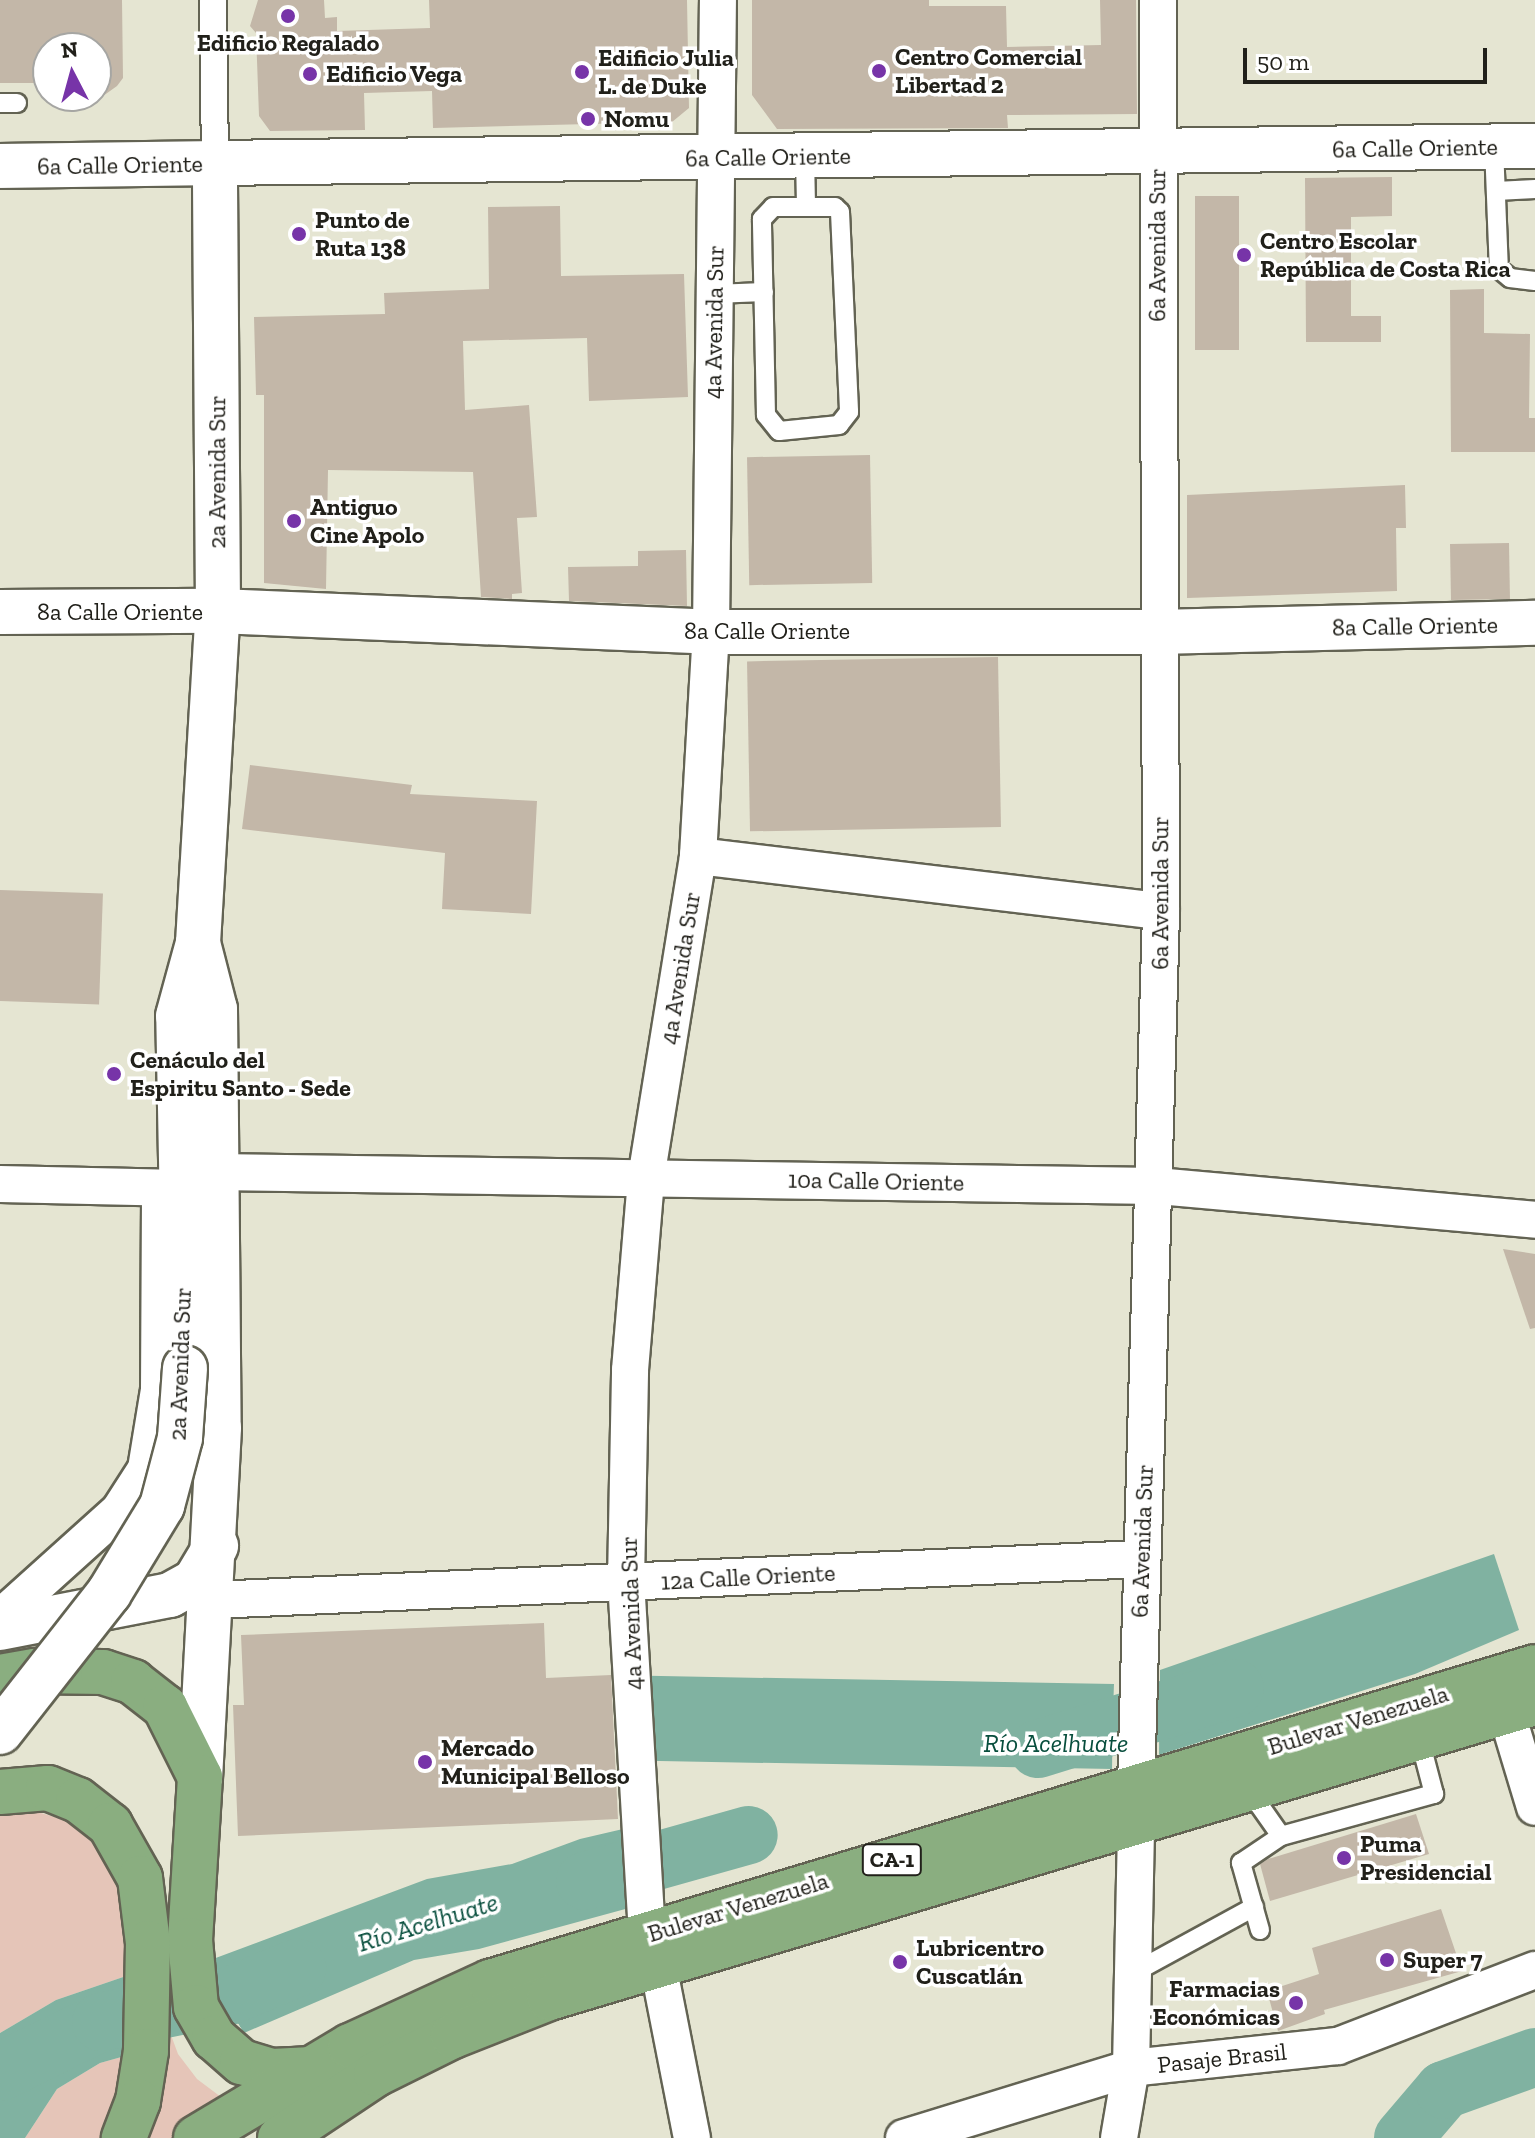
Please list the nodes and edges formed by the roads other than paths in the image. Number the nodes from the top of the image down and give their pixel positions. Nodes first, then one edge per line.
1 (213, 0) edge
2 (718, 0) edge
3 (1158, 0) edge
4 (1514, 146) edge
5 (1157, 153) junction
6 (805, 157) junction
7 (715, 158) junction
8 (215, 163) junction
9 (0, 166) edge
10 (1535, 189) edge
11 (1496, 191) junction
12 (806, 206) junction
13 (1535, 281) edge
14 (764, 292) junction
15 (714, 294) junction
16 (218, 611) junction
17 (0, 612) edge
18 (1535, 623) edge
19 (711, 632) junction
20 (1157, 632) junction
21 (698, 856) junction
22 (1161, 911) junction
23 (646, 1178) junction
24 (186, 1183) junction
25 (0, 1184) edge
26 (1157, 1186) junction
27 (1535, 1220) edge
28 (216, 1546) junction
29 (1140, 1559) junction
30 (626, 1582) junction
31 (213, 1600) junction
32 (0, 1618) edge
33 (0, 1628) edge
34 (1535, 1667) edge
35 (0, 1677) edge
36 (1521, 1707) edge
37 (0, 1732) edge
38 (1419, 1737) junction
39 (200, 1777) junction
40 (1248, 1789) junction
41 (1136, 1790) junction
42 (0, 1792) edge
43 (1535, 1807) edge
44 (1281, 1836) junction
45 (1254, 1907) junction
46 (1260, 1930) dead end
47 (650, 1934) junction
48 (170, 1967) junction
49 (1535, 1970) edge
50 (1133, 1973) junction
51 (1131, 2068) junction
52 (312, 2069) junction
53 (124, 2138) edge
54 (196, 2138) edge
55 (280, 2138) edge
56 (692, 2138) edge
57 (904, 2138) edge
58 (1119, 2138) edge

1 - 8 street, 2a Avenida Sur
2 - 7 street, 4a Avenida Sur
3 - 5 street, 6a Avenida Sur
4 - 5 main road, 6a Calle Oriente
4 - 11 lane
5 - 6 main road, 6a Calle Oriente
5 - 20 street, 6a Avenida Sur
6 - 7 main road, 6a Calle Oriente
6 - 12 lane
7 - 8 main road, 6a Calle Oriente
7 - 15 street, 4a Avenida Sur
8 - 9 main road, 6a Calle Oriente
8 - 16 main road, 2a Avenida Sur
10 - 11 lane
11 - 13 lane
12 - 14 lane
12 - 14 lane
14 - 15 lane
15 - 19 street, 4a Avenida Sur
16 - 17 main road, 8a Calle Oriente
16 - 19 main road, 8a Calle Oriente
16 - 24 main road, 2a Avenida Sur
18 - 20 main road, 8a Calle Oriente
19 - 20 main road, 8a Calle Oriente
19 - 21 street, 4a Avenida Sur
20 - 22 street, 6a Avenida Sur
21 - 22 street
21 - 23 street, 4a Avenida Sur
22 - 26 street, 6a Avenida Sur
23 - 24 street, 10a Calle Oriente
23 - 26 street, 10a Calle Oriente
23 - 30 street, 4a Avenida Sur
24 - 25 street, 10a Calle Oriente
24 - 28 main road, 2a Avenida Sur
24 - 32 street, 2a Avenida Sur
24 - 37 main road, 2a Avenida Sur, bridge
26 - 27 street, 10a Calle Oriente
26 - 29 street, 6a Avenida Sur
28 - 31 main road, 2a Avenida Sur
28 - 33 main road
29 - 30 street, 12a Calle Oriente
29 - 41 street, 6a Avenida Sur
30 - 31 street, 12a Calle Oriente
30 - 47 street, 4a Avenida Sur
31 - 39 main road, 2a Avenida Sur
34 - 41 highway, Bulevar Venezuela / CA-1
35 - 39 highway
36 - 38 highway, Bulevar Venezuela / CA-1
36 - 43 street
38 - 40 highway, Bulevar Venezuela / CA-1
38 - 44 lane
39 - 48 highway
40 - 41 highway, Bulevar Venezuela / CA-1
40 - 44 lane
41 - 47 highway, Bulevar Venezuela / CA-1
41 - 50 street, 6a Avenida Sur
42 - 48 highway
44 - 45 lane
45 - 46 lane
45 - 50 lane
47 - 52 highway, Bulevar Venezuela / CA-1
47 - 55 highway, Bulevar Venezuela / CA-1
47 - 56 street, 4a Avenida Sur
48 - 52 highway
48 - 53 highway
49 - 51 street, Pasaje Brasil
50 - 51 street, 6a Avenida Sur
51 - 57 street, Pasaje Brasil
51 - 58 street, 6a Avenida Sur
52 - 54 highway, Bulevar Venezuela / CA-1

